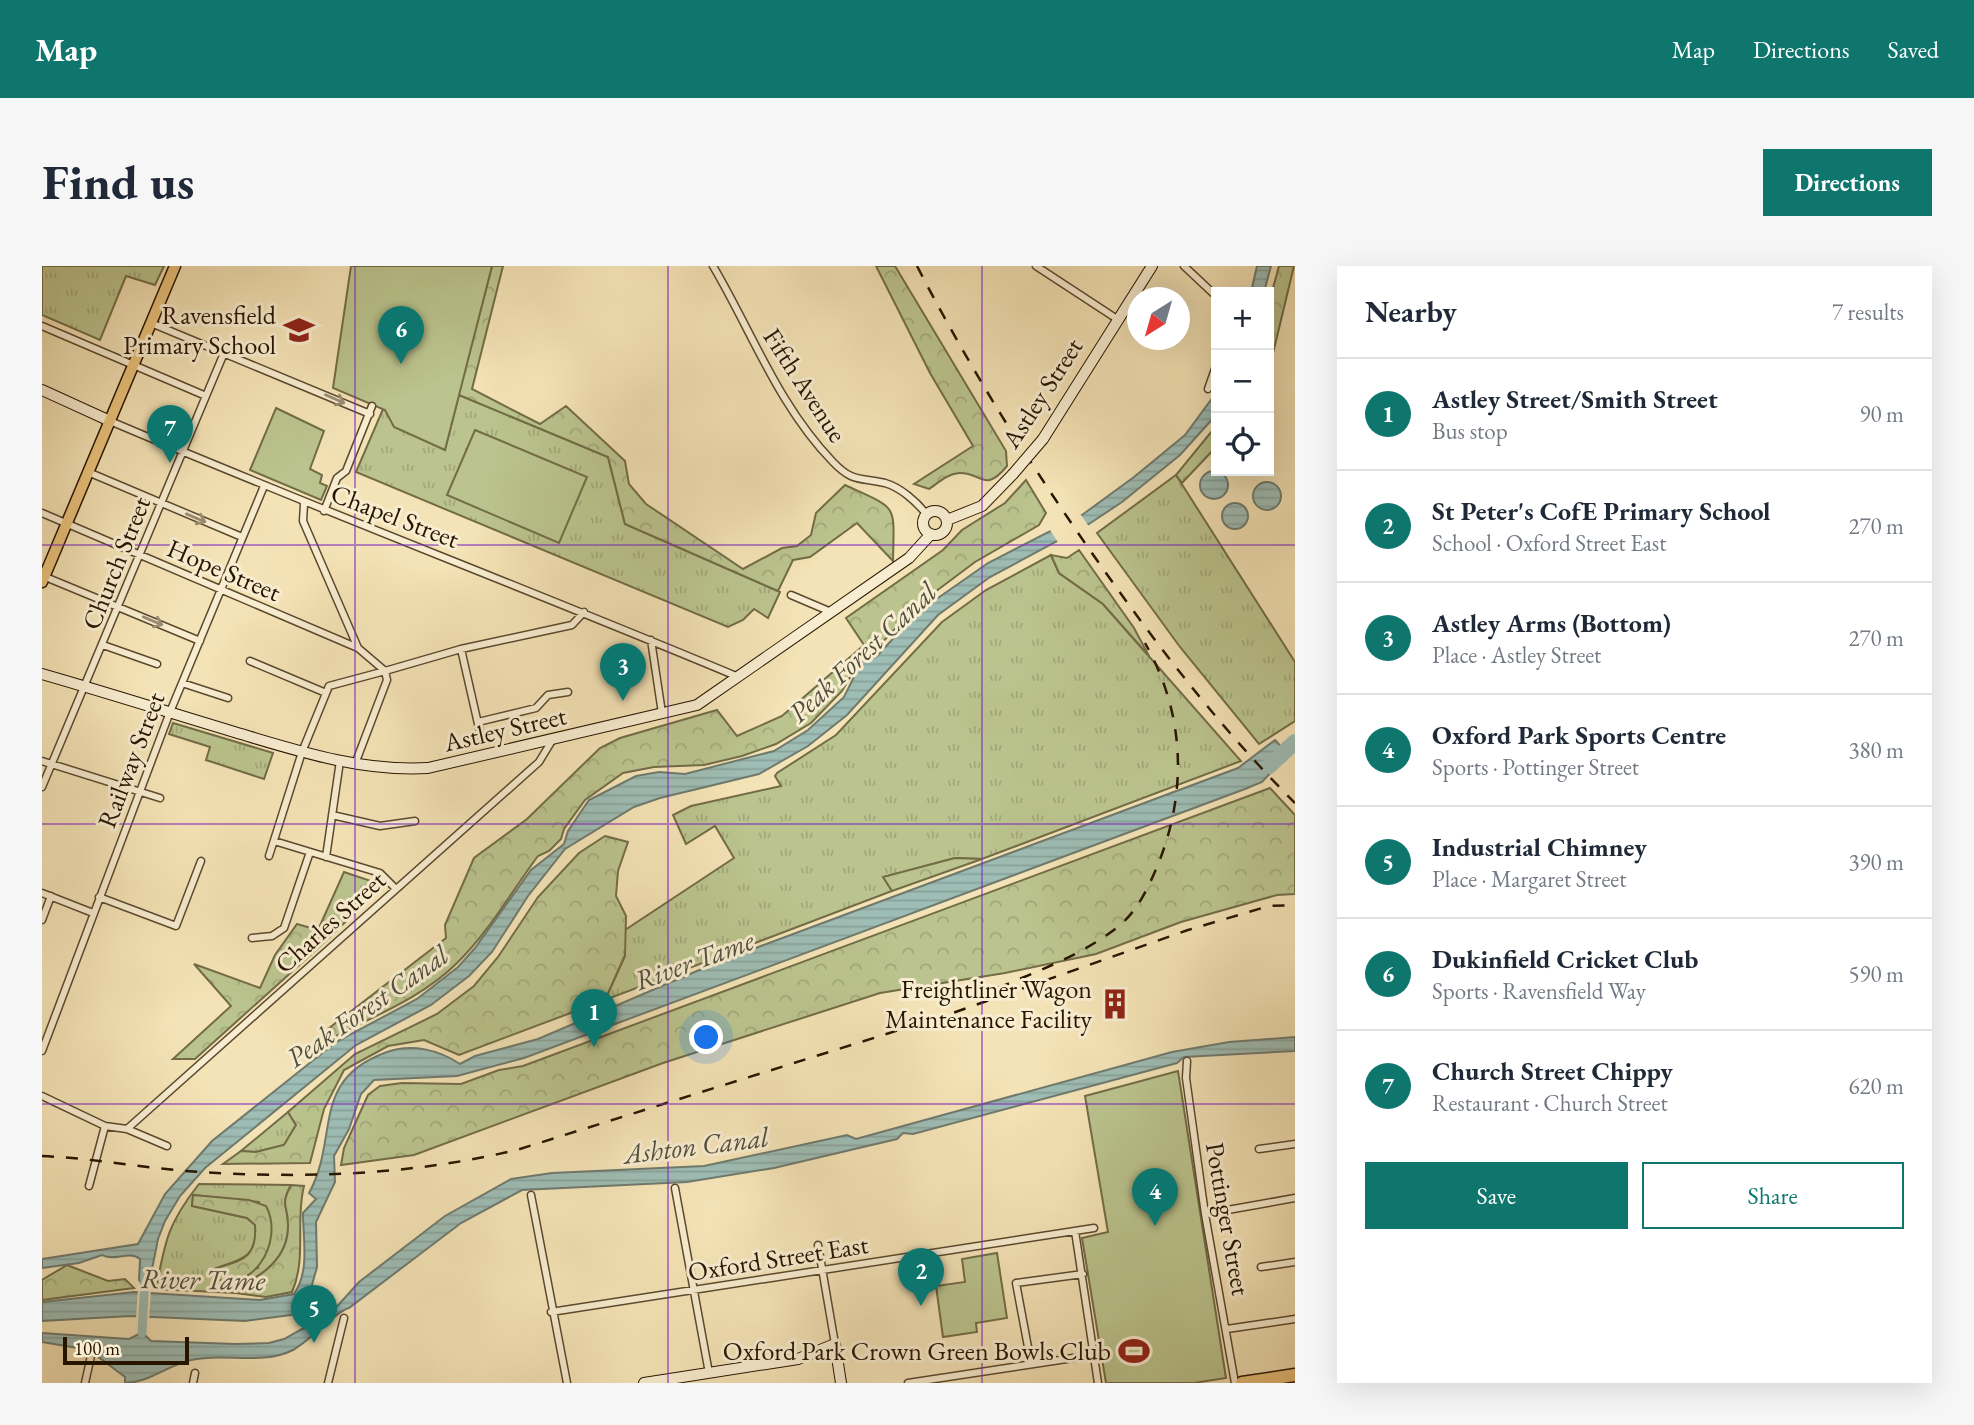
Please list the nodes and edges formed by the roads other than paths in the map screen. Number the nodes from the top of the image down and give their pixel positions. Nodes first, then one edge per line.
1 (175, 266) edge
2 (713, 266) edge
3 (1036, 266) edge
4 (1152, 266) edge
5 (1184, 266) edge
6 (1211, 291) edge
7 (1117, 319) junction
8 (151, 323) junction
9 (42, 326) edge
10 (224, 353) junction
11 (133, 365) junction
12 (1211, 380) edge
13 (1208, 389) dead end
14 (42, 390) edge
15 (205, 396) junction
16 (373, 406) dead end
17 (370, 414) junction
18 (110, 421) junction
19 (182, 452) junction
20 (88, 472) junction
21 (264, 486) junction
22 (161, 503) junction
23 (304, 504) junction
24 (324, 511) junction
25 (42, 513) edge
26 (927, 515) junction
27 (947, 520) junction
28 (66, 524) junction
29 (931, 534) junction
30 (242, 537) junction
31 (139, 555) junction
32 (43, 578) edge
33 (220, 589) junction
34 (791, 595) dead end
35 (119, 606) junction
36 (583, 612) junction
37 (831, 612) junction
38 (651, 640) junction
39 (200, 641) junction
40 (103, 645) junction
41 (358, 648) junction
42 (461, 649) junction
43 (250, 661) dead end
44 (157, 664) dead end
45 (385, 671) junction
46 (42, 674) edge
47 (736, 676) junction
48 (182, 683) junction
49 (85, 687) junction
50 (569, 692) dead end
51 (326, 693) junction
52 (228, 698) dead end
53 (170, 712) junction
54 (662, 713) junction
55 (478, 722) junction
56 (481, 737) dead end
57 (553, 739) junction
58 (302, 752) junction
59 (42, 761) edge
60 (340, 761) junction
61 (52, 764) junction
62 (355, 764) junction
63 (42, 787) edge
64 (138, 792) junction
65 (160, 799) dead end
66 (332, 815) junction
67 (415, 821) dead end
68 (274, 841) junction
69 (310, 852) junction
70 (269, 856) dead end
71 (326, 857) junction
72 (201, 861) dead end
73 (396, 889) junction
74 (42, 892) edge
75 (51, 896) junction
76 (99, 897) junction
77 (93, 913) junction
78 (42, 920) edge
79 (252, 938) dead end
80 (42, 1051) edge
81 (1187, 1061) dead end
82 (42, 1096) edge
83 (105, 1126) junction
84 (127, 1129) junction
85 (1295, 1144) edge
86 (167, 1146) dead end
87 (1259, 1149) dead end
88 (89, 1186) dead end
89 (675, 1188) dead end
90 (531, 1195) dead end
91 (1295, 1198) edge
92 (1205, 1213) junction
93 (1094, 1228) dead end
94 (1075, 1231) junction
95 (818, 1245) dead end
96 (1295, 1262) edge
97 (1261, 1267) dead end
98 (823, 1270) junction
99 (1083, 1274) junction
100 (692, 1291) junction
101 (551, 1312) junction
102 (344, 1318) dead end
103 (1295, 1319) edge
104 (1227, 1329) junction
105 (835, 1344) junction
106 (1094, 1355) junction
107 (91, 1356) dead end
108 (1031, 1363) junction
109 (195, 1373) dead end
110 (709, 1373) junction
111 (1295, 1375) edge
112 (85, 1383) edge
113 (193, 1383) edge
114 (328, 1383) edge
115 (567, 1383) edge
116 (644, 1383) edge
117 (841, 1383) edge
118 (908, 1383) edge
119 (1098, 1383) edge
120 (1235, 1383) edge
121 (1242, 1383) edge

1 - 8 main road
2 - 26 street, Fifth Avenue
3 - 7 street
4 - 7 main road, Astley Street
5 - 6 street
7 - 27 main road, Astley Street, bridge
8 - 10 street
8 - 11 main road
9 - 11 street
10 - 15 street, Church Street
10 -> 17 street
11 - 15 street
11 - 18 main road
12 - 13 street
14 - 18 main road, Chapel Street
15 - 19 street, Church Street
16 - 17 street
17 - 24 street
18 - 19 street, Chapel Street
18 - 20 main road
19 - 21 street, Chapel Street
19 - 22 street, Church Street
20 - 22 street
20 - 28 main road
21 - 23 street, Chapel Street
21 - 30 street, Railway Street
22 -> 30 street
22 - 31 street, Church Street
23 - 24 street, Chapel Street
23 - 41 street
24 - 36 street, Chapel Street
25 - 28 street, Hope Street
26 - 27 main road
26 - 29 main road
27 - 29 main road
28 - 31 street, Hope Street
28 - 32 main road
29 - 37 main road, Astley Street
30 - 33 street, Railway Street
31 - 33 street, Hope Street
31 - 35 street, Church Street
32 - 35 street
33 - 39 street, Railway Street
33 - 41 street, Hope Street
34 - 37 street
35 -> 39 street
35 - 40 street, Church Street
36 - 38 street, Chapel Street
36 - 42 street
37 - 47 main road, Astley Street
38 - 47 street, Chapel Street
38 - 54 street
39 - 48 street, Railway Street
40 - 44 street
40 - 49 street, Church Street
41 - 45 street, Hope Street
42 - 45 street
42 - 55 street
43 - 51 street
45 - 51 street
45 - 62 street
46 - 49 main road, Astley Street
47 - 54 main road, Astley Street
48 - 52 street
48 - 53 street, Railway Street
49 - 53 main road, Astley Street
49 - 61 street, Church Street
50 - 55 street
51 - 58 street
53 - 58 main road, Astley Street
53 - 64 street, Railway Street
54 - 57 main road, Astley Street
55 - 56 street
57 - 62 main road, Astley Street
57 - 73 street, Charles Street
58 - 60 main road, Astley Street
58 - 68 street
59 - 61 street
60 - 62 main road, Astley Street
60 - 66 street
61 - 63 street, Church Street
61 - 64 street
64 - 65 street
64 - 76 street, Railway Street
66 - 67 street
66 - 71 street
68 - 69 street
68 - 70 street
69 - 71 street
69 - 79 street
71 - 73 street
72 - 76 street
73 - 84 street, Charles Street
74 - 75 street
75 - 77 street
75 - 78 street
76 - 77 street, Railway Street
77 - 80 street, Railway Street
81 - 92 street, Pottinger Street
82 - 83 street
83 - 84 street
83 - 88 street
84 - 86 street
85 - 87 street
89 - 100 street
90 - 101 street
91 - 92 street
92 - 104 street, Pottinger Street
93 - 94 street, Oxford Street East
94 - 98 street, Oxford Street East
94 - 99 street
95 - 98 street
96 - 97 street
98 - 100 street, Oxford Street East
98 - 105 street
99 - 106 street
99 - 108 street
100 - 101 street, Oxford Street East
100 - 110 street
101 - 115 street
102 - 114 street
103 - 104 street
104 - 120 street, Pottinger Street
105 - 110 main road
105 - 117 main road
106 - 108 street
106 - 119 street
107 - 112 street
108 - 118 street
109 - 113 street
110 - 116 main road
111 - 121 highway

